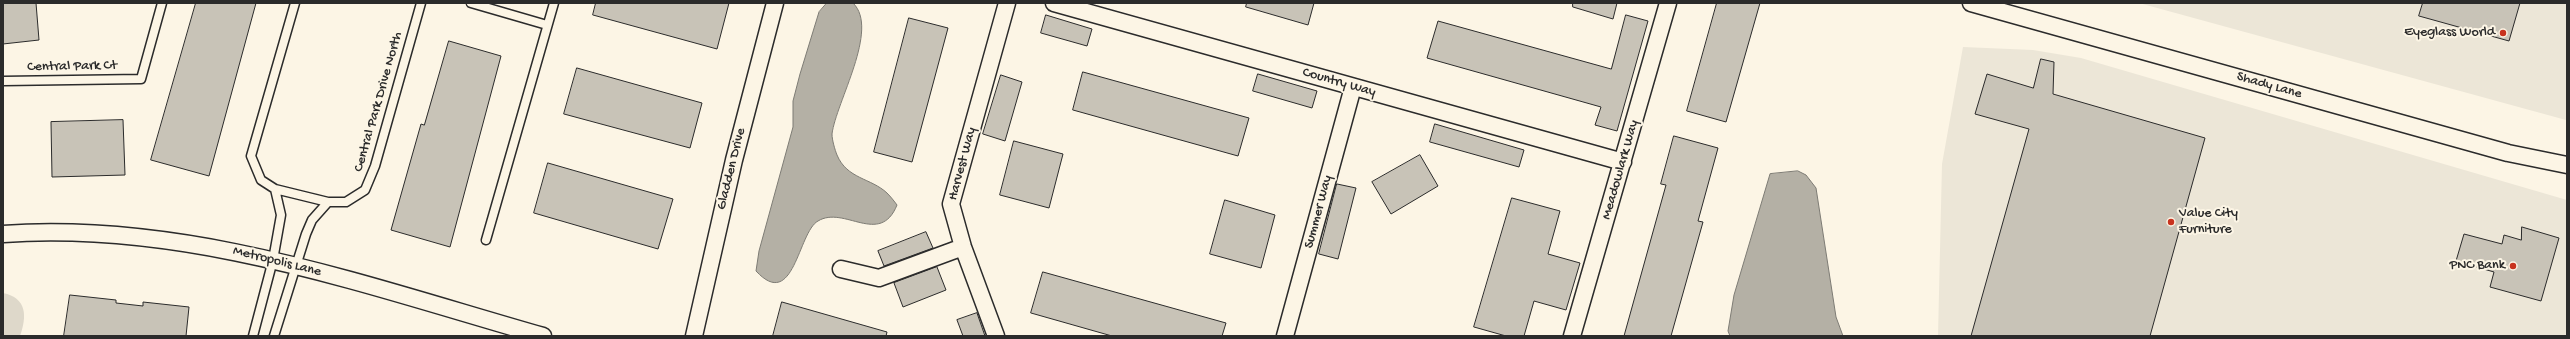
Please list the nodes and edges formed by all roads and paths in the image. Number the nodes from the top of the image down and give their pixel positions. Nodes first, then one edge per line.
1 (162, 3) edge
2 (295, 3) edge
3 (421, 3) edge
4 (471, 3) edge
5 (554, 3) edge
6 (775, 3) edge
7 (1007, 3) edge
8 (1054, 3) edge
9 (1668, 3) edge
10 (1971, 3) edge
11 (547, 25) junction
12 (3, 81) edge
13 (1354, 87) junction
14 (1624, 162) junction
15 (2567, 165) edge
16 (276, 189) junction
17 (328, 202) junction
18 (3, 234) edge
19 (486, 240) dead end
20 (963, 247) junction
21 (273, 260) junction
22 (294, 266) junction
23 (841, 269) dead end
24 (253, 336) edge
25 (274, 336) edge
26 (543, 336) edge
27 (694, 336) edge
28 (996, 336) edge
29 (1285, 336) edge
30 (1572, 336) edge

1 - 12 lane, Central Park Ct
2 - 16 lane
3 - 17 lane, Central Park Drive North
4 - 11 lane
5 - 11 lane
6 - 27 street, Gladden Drive
7 - 20 street, Harvest Way
8 - 13 street, Country Way
9 - 14 street, Meadowlark Way
10 - 15 street, Shady Lane
11 - 19 lane
13 - 14 street, Country Way
13 - 29 street, Summer Way
14 - 30 street, Meadowlark Way
16 - 17 lane, Central Park Drive North
16 - 21 lane
17 - 22 lane
18 - 21 street, Metropolis Lane
20 - 23 street
20 - 28 street
21 - 22 street, Metropolis Lane
21 - 24 lane
22 - 25 lane
22 - 26 street, Metropolis Lane

